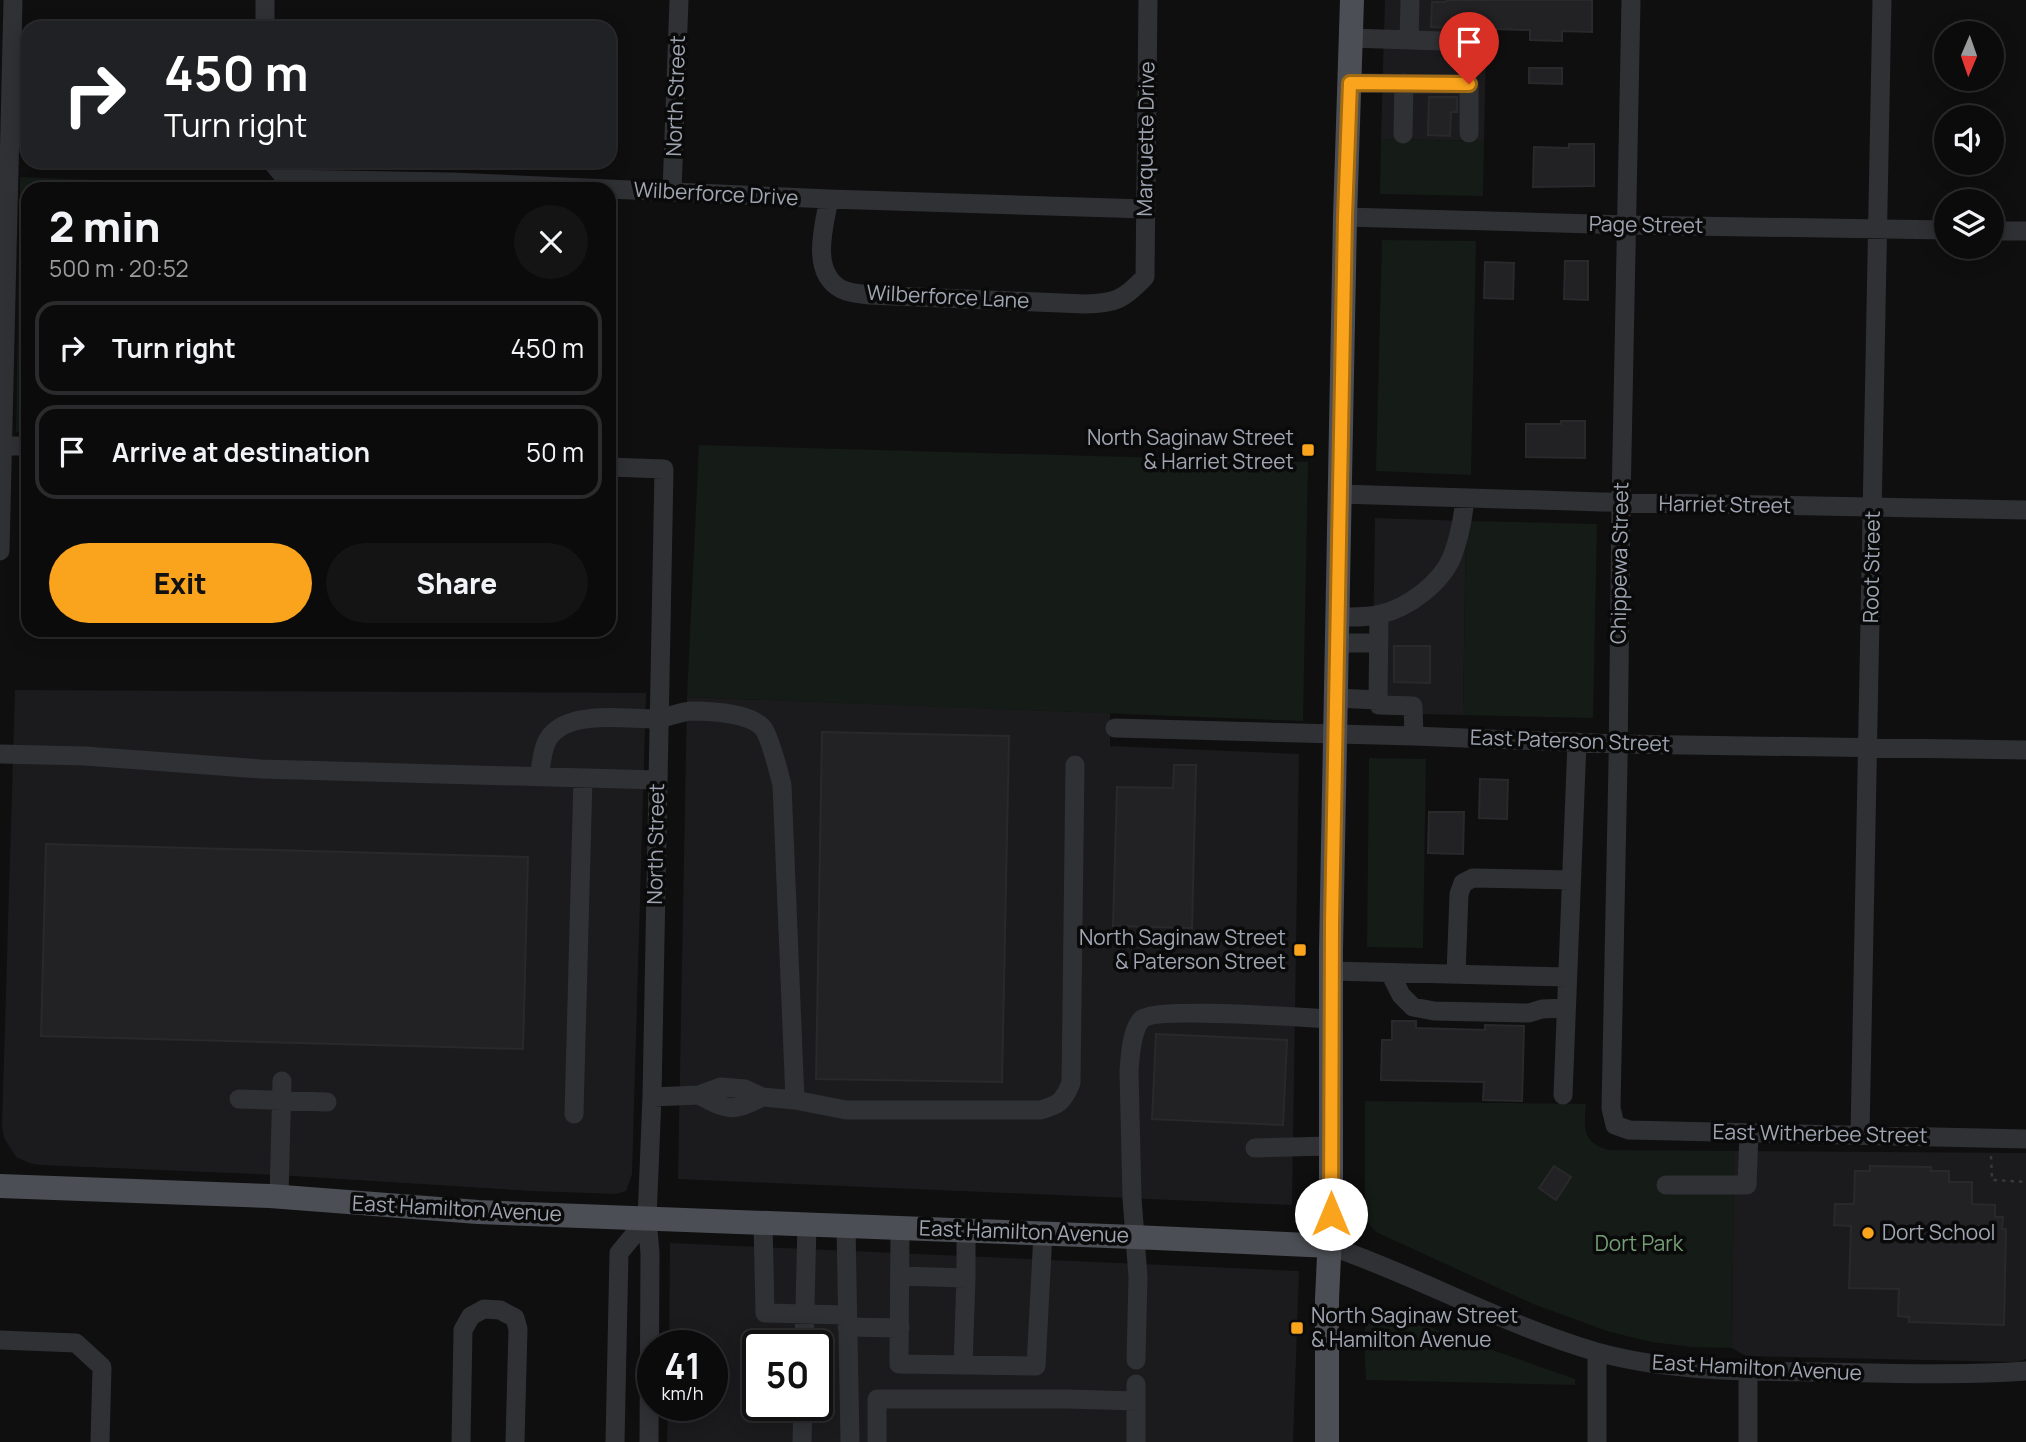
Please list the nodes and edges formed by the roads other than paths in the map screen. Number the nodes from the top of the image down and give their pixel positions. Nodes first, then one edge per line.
1 (13, 0) edge
2 (265, 0) edge
3 (679, 0) edge
4 (1148, 0) edge
5 (1352, 0) edge
6 (1409, 0) edge
7 (1632, 0) edge
8 (1882, 0) edge
9 (265, 21) edge
10 (1351, 38) junction
11 (1409, 39) junction
12 (1472, 41) dead end
13 (1350, 83) junction
14 (1404, 83) junction
15 (1469, 133) dead end
16 (1403, 134) dead end
17 (277, 168) edge
18 (357, 182) edge
19 (616, 190) edge
20 (672, 191) junction
21 (829, 199) junction
22 (1146, 209) junction
23 (1345, 217) junction
24 (1628, 225) junction
25 (1879, 229) junction
26 (1934, 230) edge
27 (2004, 231) edge
28 (2026, 231) edge
29 (1145, 277) joint
30 (2, 446) junction
31 (21, 446) edge
32 (616, 467) edge
33 (1340, 495) junction
34 (1465, 499) junction
35 (1620, 503) junction
36 (1873, 508) junction
37 (2026, 510) edge
38 (0, 551) edge
39 (1379, 615) junction
40 (1337, 617) junction
41 (1337, 643) junction
42 (1379, 643) junction
43 (1336, 698) junction
44 (1378, 700) junction
45 (658, 719) junction
46 (1115, 728) dead end
47 (1335, 734) junction
48 (1414, 736) junction
49 (1577, 742) junction
50 (1618, 744) junction
51 (1869, 747) junction
52 (2026, 750) edge
53 (0, 754) edge
54 (1075, 765) dead end
55 (539, 777) junction
56 (583, 778) junction
57 (657, 780) junction
58 (1570, 880) junction
59 (1331, 971) junction
60 (1390, 973) junction
61 (1456, 975) junction
62 (1567, 977) junction
63 (1566, 1008) junction
64 (1331, 1019) junction
65 (282, 1091) junction
66 (1563, 1094) dead end
67 (652, 1097) junction
68 (239, 1098) dead end
69 (795, 1100) junction
70 (327, 1102) dead end
71 (574, 1114) dead end
72 (1615, 1125) joint
73 (1749, 1132) junction
74 (1860, 1135) junction
75 (2026, 1139) edge
76 (1331, 1146) junction
77 (1255, 1148) dead end
78 (1667, 1185) dead end
79 (0, 1186) edge
80 (279, 1197) junction
81 (648, 1219) junction
82 (763, 1222) junction
83 (807, 1224) junction
84 (846, 1226) junction
85 (900, 1227) junction
86 (966, 1230) junction
87 (1043, 1233) junction
88 (1134, 1237) junction
89 (1329, 1246) junction
90 (900, 1276) junction
91 (966, 1278) junction
92 (805, 1312) junction
93 (847, 1321) junction
94 (900, 1328) junction
95 (804, 1330) edge
96 (0, 1340) edge
97 (1598, 1352) junction
98 (1136, 1360) dead end
99 (963, 1365) junction
100 (1748, 1371) junction
101 (2026, 1371) edge
102 (803, 1421) edge
103 (100, 1442) edge
104 (461, 1442) edge
105 (515, 1442) edge
106 (615, 1442) edge
107 (649, 1442) edge
108 (802, 1442) edge
109 (850, 1442) edge
110 (877, 1442) edge
111 (1136, 1442) edge
112 (1327, 1442) edge
113 (1597, 1442) edge
114 (1748, 1442) edge

1 - 30 street
2 - 9 street
3 - 20 street, North Street
4 - 22 street, Marquette Drive
5 - 10 main road
6 - 11 street
7 - 24 street, Chippewa Street
8 - 25 street, Root Street
10 - 11 street
10 - 13 main road
11 - 12 street
13 - 14 street
13 - 23 main road
14 - 15 street
14 - 16 street
17 - 18 street, Wilberforce Drive
19 - 20 street, Wilberforce Drive
20 - 21 street, Wilberforce Drive
21 - 22 street, Wilberforce Drive
21 - 29 street, Wilberforce Lane
22 - 29 street, Marquette Drive
23 - 24 street, Page Street
23 - 33 main road
24 - 25 street, Page Street
24 - 35 street, Chippewa Street
25 - 26 street, Page Street
25 - 36 street, Root Street
27 - 28 street
30 - 31 street
30 - 38 street
32 - 45 street, North Street
33 - 34 street, Harriet Street
33 - 40 main road
34 - 35 street, Harriet Street
34 - 39 street
35 - 36 street, Harriet Street
35 - 50 street, Chippewa Street
36 - 37 street, Harriet Street
36 - 51 street, Root Street
39 - 40 street
39 - 42 street
40 - 41 main road
41 - 42 street
41 - 43 main road
42 - 44 street
43 - 44 street
43 - 47 main road
44 - 48 street
45 - 55 street
45 - 57 street, North Street
45 - 69 street
46 - 47 street, East Paterson Street
47 - 48 street, East Paterson Street
47 - 59 main road
48 - 49 street, East Paterson Street
49 - 50 street, East Paterson Street
49 - 58 street
50 - 51 street, East Paterson Street
50 - 72 street, Chippewa Street
51 - 52 street, East Paterson Street
51 - 74 street, Root Street
53 - 55 street
54 - 69 street
55 - 56 street
56 - 57 street
56 - 71 street
57 - 67 street, North Street
58 - 61 street
58 - 62 street
59 - 60 street
59 - 64 main road
60 - 61 street
60 - 63 street
61 - 62 street
62 - 63 street
63 - 66 street
64 - 76 main road
64 - 88 street
65 - 68 street
65 - 70 street
65 - 80 street
67 - 69 street
67 - 81 street, North Street
72 - 73 street, East Witherbee Street
73 - 74 street, East Witherbee Street
73 - 78 street
74 - 75 street, East Witherbee Street
76 - 77 street
76 - 89 main road
79 - 80 main road, East Hamilton Avenue
80 - 81 main road, East Hamilton Avenue
81 - 82 main road, East Hamilton Avenue
81 - 106 street
81 - 107 street, North Street
82 - 83 main road, East Hamilton Avenue
82 - 92 street
83 - 84 main road, East Hamilton Avenue
83 - 92 street
84 - 85 main road, East Hamilton Avenue
84 - 93 street
85 - 86 main road, East Hamilton Avenue
85 - 90 street
86 - 87 main road, East Hamilton Avenue
86 - 91 street
87 - 88 main road, East Hamilton Avenue
87 - 99 street
88 - 89 main road, East Hamilton Avenue
88 - 98 street
89 - 97 street, East Hamilton Avenue
89 - 112 main road
90 - 91 street
90 - 94 street
91 - 99 street
92 - 93 street
92 - 95 street
93 - 94 street
93 - 109 street
94 - 99 street
96 - 103 street
97 - 100 street, East Hamilton Avenue
97 - 113 street
100 - 101 street, East Hamilton Avenue
100 - 114 street
102 - 108 street
104 - 105 street
110 - 111 street

